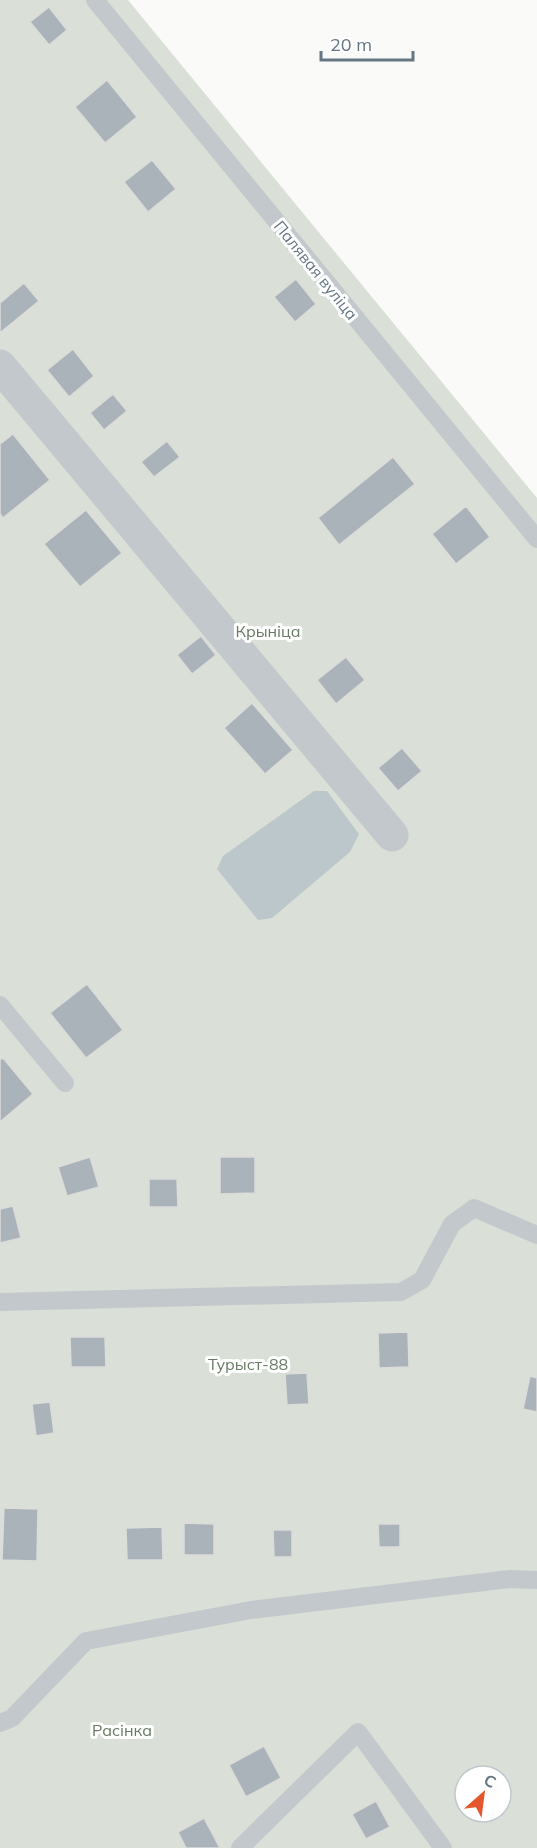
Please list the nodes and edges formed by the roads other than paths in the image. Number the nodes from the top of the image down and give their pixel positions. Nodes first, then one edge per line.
1 (95, 0) edge
2 (0, 366) edge
3 (537, 540) edge
4 (392, 835) dead end
5 (0, 1005) edge
6 (65, 1083) dead end
7 (537, 1235) edge
8 (0, 1302) edge
9 (537, 1580) edge
10 (0, 1723) edge
11 (240, 1848) edge
12 (443, 1848) edge

1 - 3 lane, Палявая вуліца
2 - 4 street
5 - 6 lane
7 - 8 lane
9 - 10 lane
11 - 12 lane

